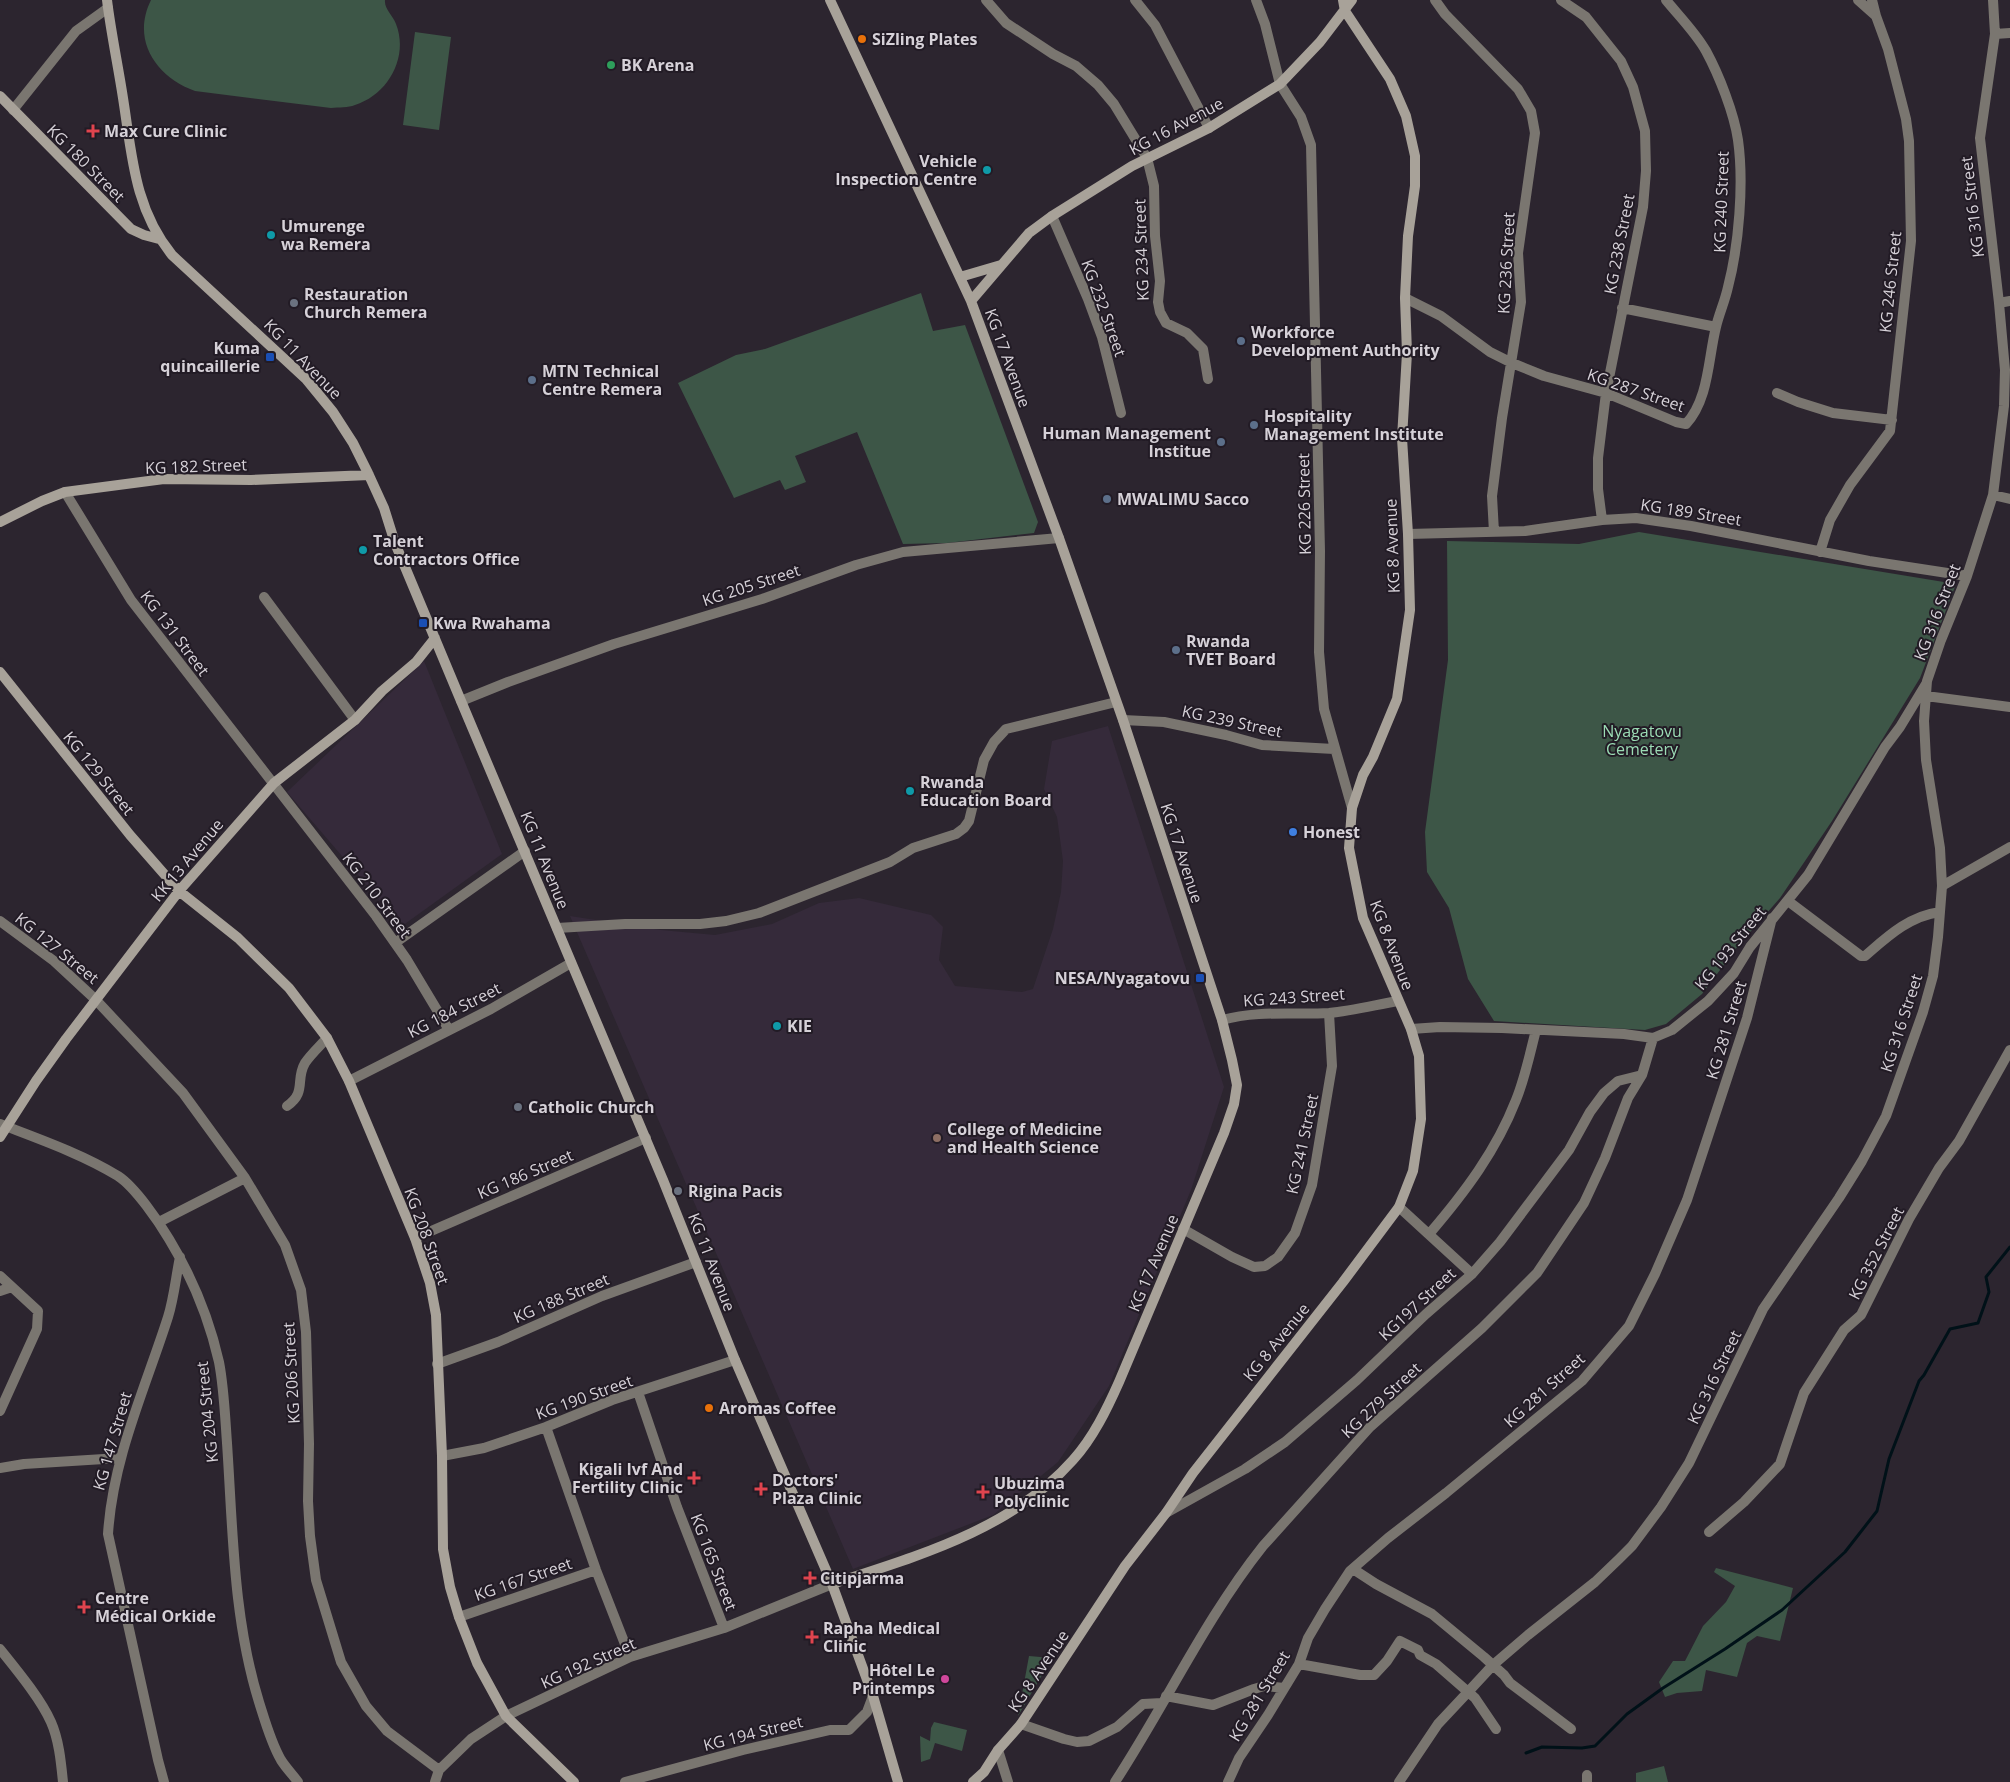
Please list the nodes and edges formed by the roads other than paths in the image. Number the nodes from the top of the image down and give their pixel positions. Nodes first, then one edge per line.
1 (830, 0) edge
2 (986, 0) edge
3 (1135, 0) edge
4 (1256, 0) edge
5 (1343, 0) edge
6 (1352, 0) edge
7 (1435, 0) edge
8 (1561, 0) edge
9 (1666, 0) edge
10 (1858, 0) edge
11 (1872, 0) edge
12 (1994, 0) edge
13 (107, 4) edge
14 (1345, 12) junction
15 (1876, 16) junction
16 (2010, 33) edge
17 (1995, 34) junction
18 (1280, 84) junction
19 (0, 96) edge
20 (13, 110) junction
21 (1209, 128) junction
22 (1147, 158) junction
23 (1052, 216) junction
24 (159, 239) junction
25 (1002, 264) junction
26 (960, 277) junction
27 (1405, 298) junction
28 (970, 301) junction
29 (2010, 301) edge
30 (1999, 303) junction
31 (1622, 308) junction
32 (1716, 327) junction
33 (1512, 363) junction
34 (1709, 363) joint
35 (1208, 379) dead end
36 (1606, 393) junction
37 (1777, 393) dead end
38 (1121, 413) dead end
39 (1892, 420) junction
40 (369, 475) junction
41 (65, 492) junction
42 (1993, 495) junction
43 (2010, 499) edge
44 (1602, 520) junction
45 (0, 522) edge
46 (1494, 532) junction
47 (1408, 534) junction
48 (1059, 538) junction
49 (1820, 552) junction
50 (1968, 576) junction
51 (264, 597) dead end
52 (435, 638) junction
53 (0, 672) edge
54 (1927, 681) junction
55 (1926, 696) junction
56 (461, 701) junction
57 (1116, 702) junction
58 (2010, 707) edge
59 (355, 720) junction
60 (1123, 720) junction
61 (1334, 749) junction
62 (274, 783) junction
63 (1352, 808) junction
64 (2010, 847) edge
65 (526, 851) junction
66 (1942, 886) junction
67 (179, 891) junction
68 (1788, 901) junction
69 (1940, 912) junction
70 (1772, 918) junction
71 (0, 921) edge
72 (557, 928) junction
73 (395, 943) junction
74 (571, 963) junction
75 (95, 999) junction
76 (1398, 1001) junction
77 (1329, 1012) junction
78 (1222, 1020) junction
79 (1411, 1029) junction
80 (449, 1030) junction
81 (1536, 1030) junction
82 (327, 1038) junction
83 (1653, 1038) junction
84 (2010, 1050) edge
85 (1642, 1075) junction
86 (349, 1081) junction
87 (288, 1106) dead end
88 (3, 1125) edge
89 (0, 1137) edge
90 (646, 1138) junction
91 (245, 1178) junction
92 (1399, 1207) junction
93 (159, 1222) junction
94 (1183, 1229) junction
95 (1430, 1233) junction
96 (415, 1238) junction
97 (180, 1256) junction
98 (696, 1262) junction
99 (1472, 1274) junction
100 (0, 1276) edge
101 (12, 1287) junction
102 (0, 1291) edge
103 (735, 1360) junction
104 (437, 1364) junction
105 (638, 1392) junction
106 (0, 1411) edge
107 (546, 1427) junction
108 (442, 1456) junction
109 (120, 1458) junction
110 (0, 1468) edge
111 (1166, 1513) junction
112 (1709, 1532) dead end
113 (1353, 1569) junction
114 (596, 1570) junction
115 (832, 1584) junction
116 (459, 1617) junction
117 (724, 1628) junction
118 (0, 1650) edge
119 (630, 1657) junction
120 (1299, 1664) junction
121 (1493, 1665) junction
122 (1284, 1688) junction
123 (1468, 1692) junction
124 (873, 1696) junction
125 (1164, 1700) junction
126 (506, 1716) junction
127 (1021, 1724) junction
128 (1572, 1728) dead end
129 (1496, 1729) dead end
130 (998, 1750) junction
131 (439, 1770) junction
132 (63, 1782) edge
133 (164, 1782) edge
134 (298, 1782) edge
135 (435, 1782) edge
136 (574, 1782) edge
137 (625, 1782) edge
138 (898, 1782) edge
139 (973, 1782) edge
140 (1008, 1782) edge
141 (1115, 1782) edge
142 (1228, 1782) edge
143 (1399, 1782) edge

1 - 26 street, KG 17 Avenue
2 - 22 street, KG 234 Street
3 - 21 street
4 - 18 street, KG 226 Street
5 - 14 street, KG 8 Avenue
6 - 14 street, KG 16 Avenue
7 - 33 street, KG 236 Street
8 - 31 street, KG 238 Street
9 - 32 street, KG 240 Street
10 - 15 street
11 - 15 street, KG 246 Street
12 - 17 street, KG 316 Street
13 - 20 street
13 - 24 street, KG 11 Avenue
14 - 18 street, KG 16 Avenue
14 - 27 street, KG 8 Avenue
15 - 39 street, KG 246 Street
16 - 17 street
17 - 30 street, KG 316 Street
18 - 21 street, KG 16 Avenue
18 - 61 street, KG 226 Street
19 - 20 street, KG 180 Street
20 - 24 street, KG 180 Street
21 - 22 street, KG 16 Avenue
22 - 23 street, KG 16 Avenue
22 - 35 street, KG 234 Street
23 - 25 street, KG 16 Avenue
23 - 38 street, KG 232 Street
24 - 40 street, KG 11 Avenue
25 - 26 street
25 - 28 street, KG 16 Avenue
26 - 28 street, KG 17 Avenue
27 - 33 street, KG 287 Street
27 - 47 street, KG 8 Avenue
28 - 48 street, KG 17 Avenue
29 - 30 street
30 - 42 street, KG 316 Street
31 - 32 street
31 - 36 street, KG 238 Street
32 - 34 street, KG 240 Street
33 - 36 street, KG 287 Street
33 - 46 street, KG 236 Street
34 - 36 street, KG 287 Street
36 - 44 street, KG 238 Street
37 - 39 street
39 - 49 street, KG 246 Street
40 - 41 street, KG 182 Street
40 - 52 street, KG 11 Avenue
41 - 45 street, KG 182 Street
41 - 62 street, KG 131 Street
42 - 43 street
42 - 50 street, KG 316 Street
44 - 46 street, KG 189 Street
44 - 49 street, KG 189 Street
46 - 47 street, KG 189 Street
47 - 63 street, KG 8 Avenue
48 - 56 street, KG 205 Street
48 - 57 street, KG 17 Avenue
49 - 50 street, KG 189 Street
50 - 54 street, KG 316 Street
51 - 59 street
52 - 56 street, KG 11 Avenue
52 - 59 street, KK 13 Avenue
53 - 67 street, KG 129 Street
54 - 55 street, KG 316 Street
54 - 68 street, KG 193 Street
55 - 58 street
55 - 66 street, KG 316 Street
56 - 65 street, KG 11 Avenue
57 - 60 street, KG 17 Avenue
57 - 72 street
59 - 62 street, KK 13 Avenue
60 - 61 street, KG 239 Street
60 - 78 street, KG 17 Avenue
61 - 63 street, KG 226 Street
62 - 67 street, KK 13 Avenue
62 - 73 street, KG 210 Street
63 - 76 street, KG 8 Avenue
64 - 66 street
65 - 72 street, KG 11 Avenue
65 - 73 street
66 - 69 street, KG 316 Street
67 - 75 street, KK 13 Avenue
67 - 82 street, KG 208 Street
68 - 69 street
68 - 70 street, KG 193 Street
69 - 121 street, KG 316 Street
70 - 83 street, KG 193 Street
70 - 113 street, KG 281 Street
71 - 75 street, KG 127 Street
72 - 74 street, KG 11 Avenue
73 - 80 street, KG 210 Street
74 - 80 street, KG 184 Street
74 - 90 street, KG 11 Avenue
75 - 88 street, KK 13 Avenue
75 - 91 street, KG 206 Street
76 - 77 street, KG 243 Street
76 - 79 street, KG 8 Avenue
77 - 78 street, KG 243 Street
77 - 94 street, KG 241 Street
78 - 94 street, KG 17 Avenue
79 - 81 street
79 - 92 street, KG 8 Avenue
80 - 86 street, KG 184 Street
81 - 83 street
81 - 95 street
82 - 86 street, KG 208 Street
82 - 87 street
83 - 85 street, KG 279 Street
84 - 112 street, KG 352 Street
85 - 99 street, KG197 Street
85 - 125 street, KG 279 Street
86 - 96 street, KG 208 Street
88 - 89 street, KK 13 Avenue
88 - 93 street, KG 204 Street
90 - 96 street, KG 186 Street
90 - 98 street, KG 11 Avenue
91 - 93 street
91 - 131 street, KG 206 Street
92 - 95 street
92 - 111 street, KG 8 Avenue
93 - 97 street, KG 204 Street
94 - 115 street, KG 17 Avenue
95 - 99 street
96 - 104 street, KG 208 Street
97 - 109 street, KG 147 Street
97 - 134 street, KG 204 Street
98 - 103 street, KG 11 Avenue
98 - 104 street, KG 188 Street
99 - 111 street, KG197 Street
100 - 101 street
101 - 102 street
101 - 106 street
103 - 105 street, KG 190 Street
103 - 115 street, KG 11 Avenue
104 - 108 street, KG 208 Street
105 - 107 street, KG 190 Street
105 - 117 street, KG 165 Street
107 - 108 street, KG 190 Street
107 - 114 street, KG 167 Street
108 - 116 street, KG 208 Street
109 - 110 street
109 - 133 street, KG 147 Street
111 - 127 street, KG 8 Avenue
113 - 120 street, KG 281 Street
113 - 121 street
114 - 116 street, KG 167 Street
114 - 119 street, KG 167 Street
115 - 117 street, KG 192 Street
115 - 124 street, KG 11 Avenue
116 - 126 street, KG 208 Street
117 - 119 street, KG 192 Street
118 - 132 street
119 - 126 street, KG 192 Street
120 - 122 street, KG 281 Street
120 - 123 street
121 - 123 street, KG 316 Street
121 - 128 street
122 - 125 street
122 - 142 street, KG 281 Street
123 - 129 street
123 - 143 street, KG 316 Street
124 - 137 street, KG 194 Street
124 - 138 street, KG 11 Avenue
125 - 127 street
125 - 141 street, KG 279 Street
126 - 131 street, KG 192 Street
126 - 136 street, KG 208 Street
127 - 130 street, KG 8 Avenue
130 - 139 street, KG 8 Avenue
130 - 140 street
131 - 135 street, KG 192 Street

